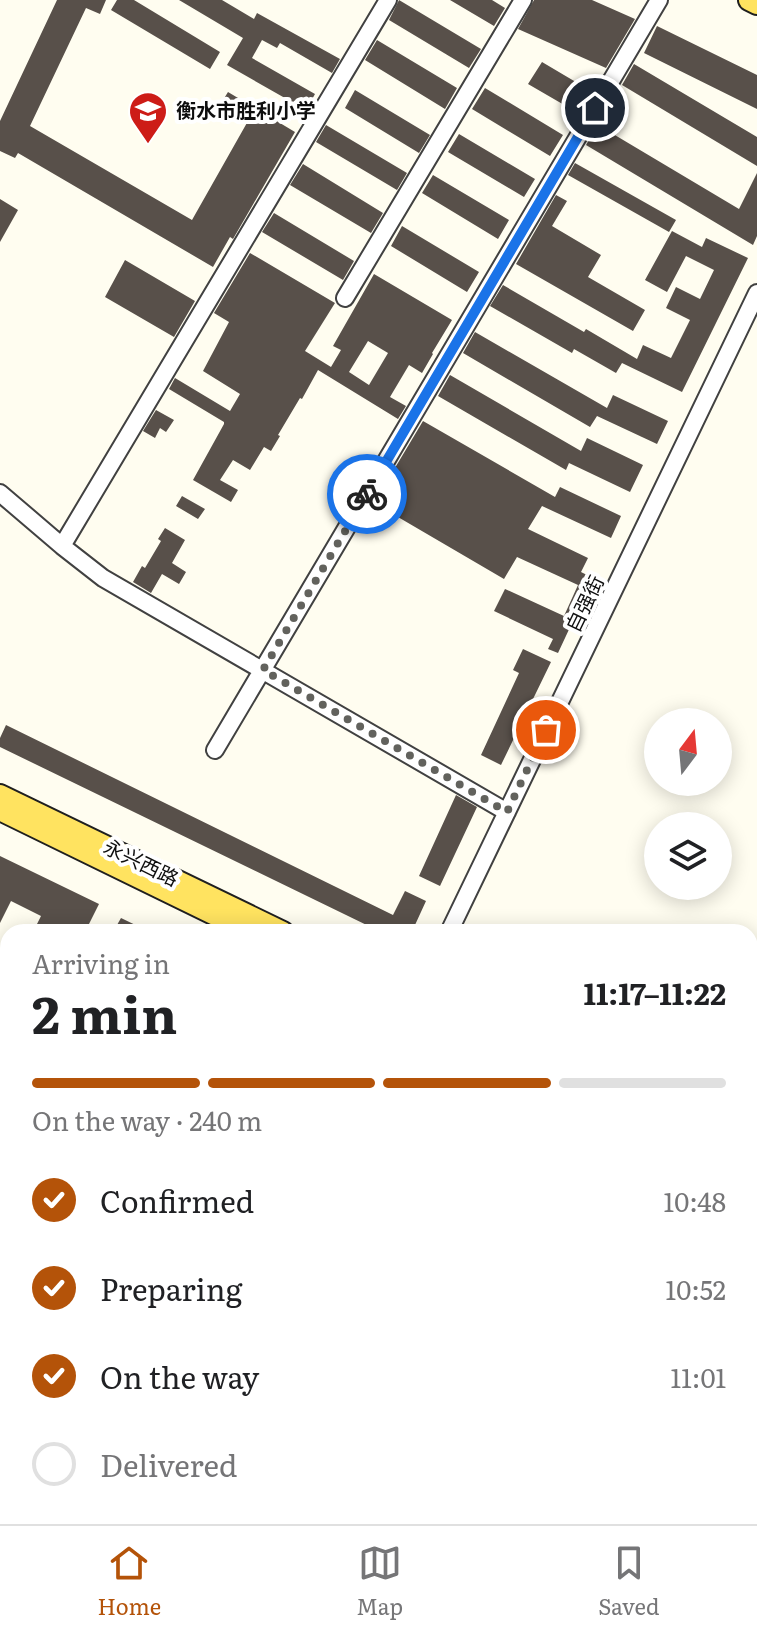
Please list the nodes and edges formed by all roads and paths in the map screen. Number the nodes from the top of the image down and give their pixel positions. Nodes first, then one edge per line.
1 (388, 0) edge
2 (523, 0) edge
3 (659, 0) edge
4 (749, 0) edge
5 (757, 4) edge
6 (757, 293) edge
7 (345, 298) dead end
8 (0, 493) edge
9 (62, 546) junction
10 (263, 670) junction
11 (215, 750) dead end
12 (0, 795) edge
13 (0, 810) edge
14 (507, 812) junction
15 (233, 924) edge
16 (266, 924) edge
17 (453, 924) edge

1 - 9 street
2 - 7 street
3 - 10 street
4 - 5 main road
6 - 14 street, 自强街
8 - 9 street
9 - 10 street
10 - 11 street
10 - 14 street
12 - 16 main road, 永兴西路
13 - 15 main road, 永兴西路
14 - 17 street, 自强街

